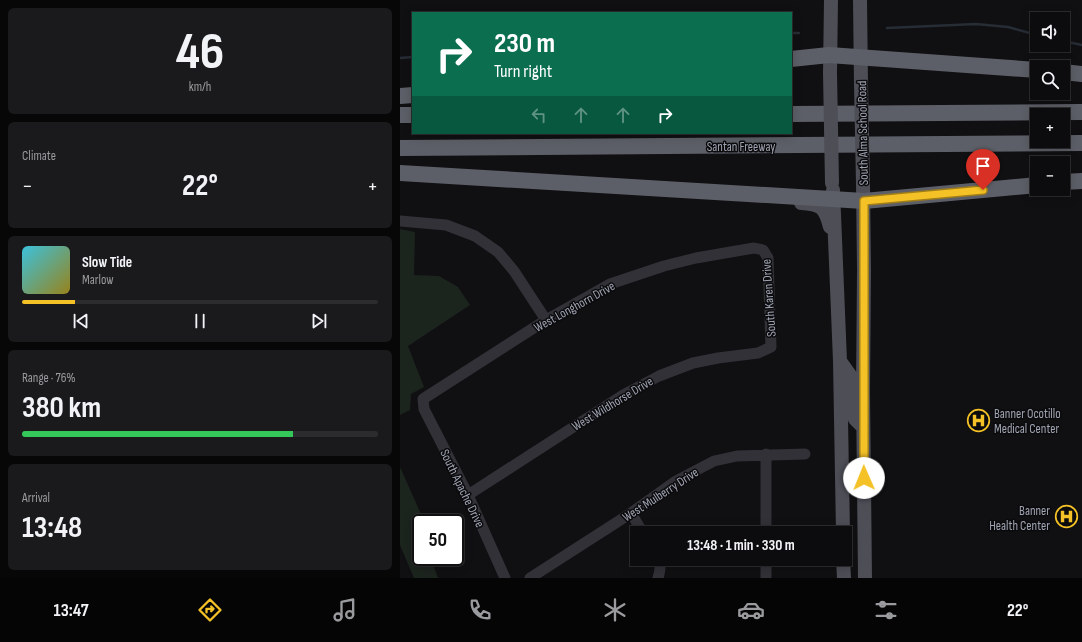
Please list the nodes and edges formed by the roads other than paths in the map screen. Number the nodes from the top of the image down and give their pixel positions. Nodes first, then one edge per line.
1 (831, 0) edge
2 (860, 0) edge
3 (829, 55) junction
4 (861, 56) junction
5 (792, 59) edge
6 (1030, 69) edge
7 (1070, 73) edge
8 (1082, 74) edge
9 (412, 95) edge
10 (400, 96) edge
11 (1082, 112) edge
12 (792, 114) edge
13 (400, 115) edge
14 (412, 115) edge
15 (1082, 143) edge
16 (400, 148) edge
17 (400, 174) edge
18 (1082, 181) edge
19 (1070, 182) edge
20 (1030, 186) edge
21 (666, 190) junction
22 (833, 199) junction
23 (864, 201) junction
24 (400, 221) edge
25 (835, 245) junction
26 (763, 250) joint
27 (546, 320) junction
28 (771, 347) joint
29 (840, 361) junction
30 (423, 398) joint
31 (864, 427) junction
32 (766, 454) junction
33 (805, 454) dead end
34 (468, 495) junction
35 (631, 513) junction
36 (639, 526) edge
37 (766, 526) edge
38 (843, 526) edge
39 (660, 566) edge
40 (766, 566) edge
41 (843, 566) edge
42 (505, 578) edge
43 (530, 578) edge
44 (658, 578) edge
45 (766, 578) edge
46 (844, 578) edge
47 (865, 578) edge

1 - 3 main road
2 - 4 main road, South Alma School Road
3 - 4 highway
3 - 5 highway
3 - 22 main road, bridge
4 - 6 highway
4 - 23 main road, South Alma School Road, bridge
7 - 8 highway
9 - 10 highway
11 - 12 highway
13 - 14 highway
15 - 16 highway, Santan Freeway
17 - 21 highway
18 - 19 highway
20 - 23 highway
21 - 22 highway
21 - 25 main road
22 - 23 highway
22 - 25 main road
23 - 31 main road, South Alma School Road
24 - 27 street
25 - 29 main road
26 - 27 street, West Longhorn Drive
26 - 28 street, South Karen Drive
27 - 30 street, West Longhorn Drive
28 - 34 street, West Wildhorse Drive
29 - 31 main road
29 - 38 main road
30 - 34 street, South Apache Drive
31 - 47 main road, South Alma School Road
32 - 33 street, West Mulberry Drive
32 - 35 street, West Mulberry Drive
32 - 37 street
34 - 42 street, South Apache Drive
35 - 36 street
35 - 43 street, West Mulberry Drive
39 - 44 street
40 - 45 street
41 - 46 main road

